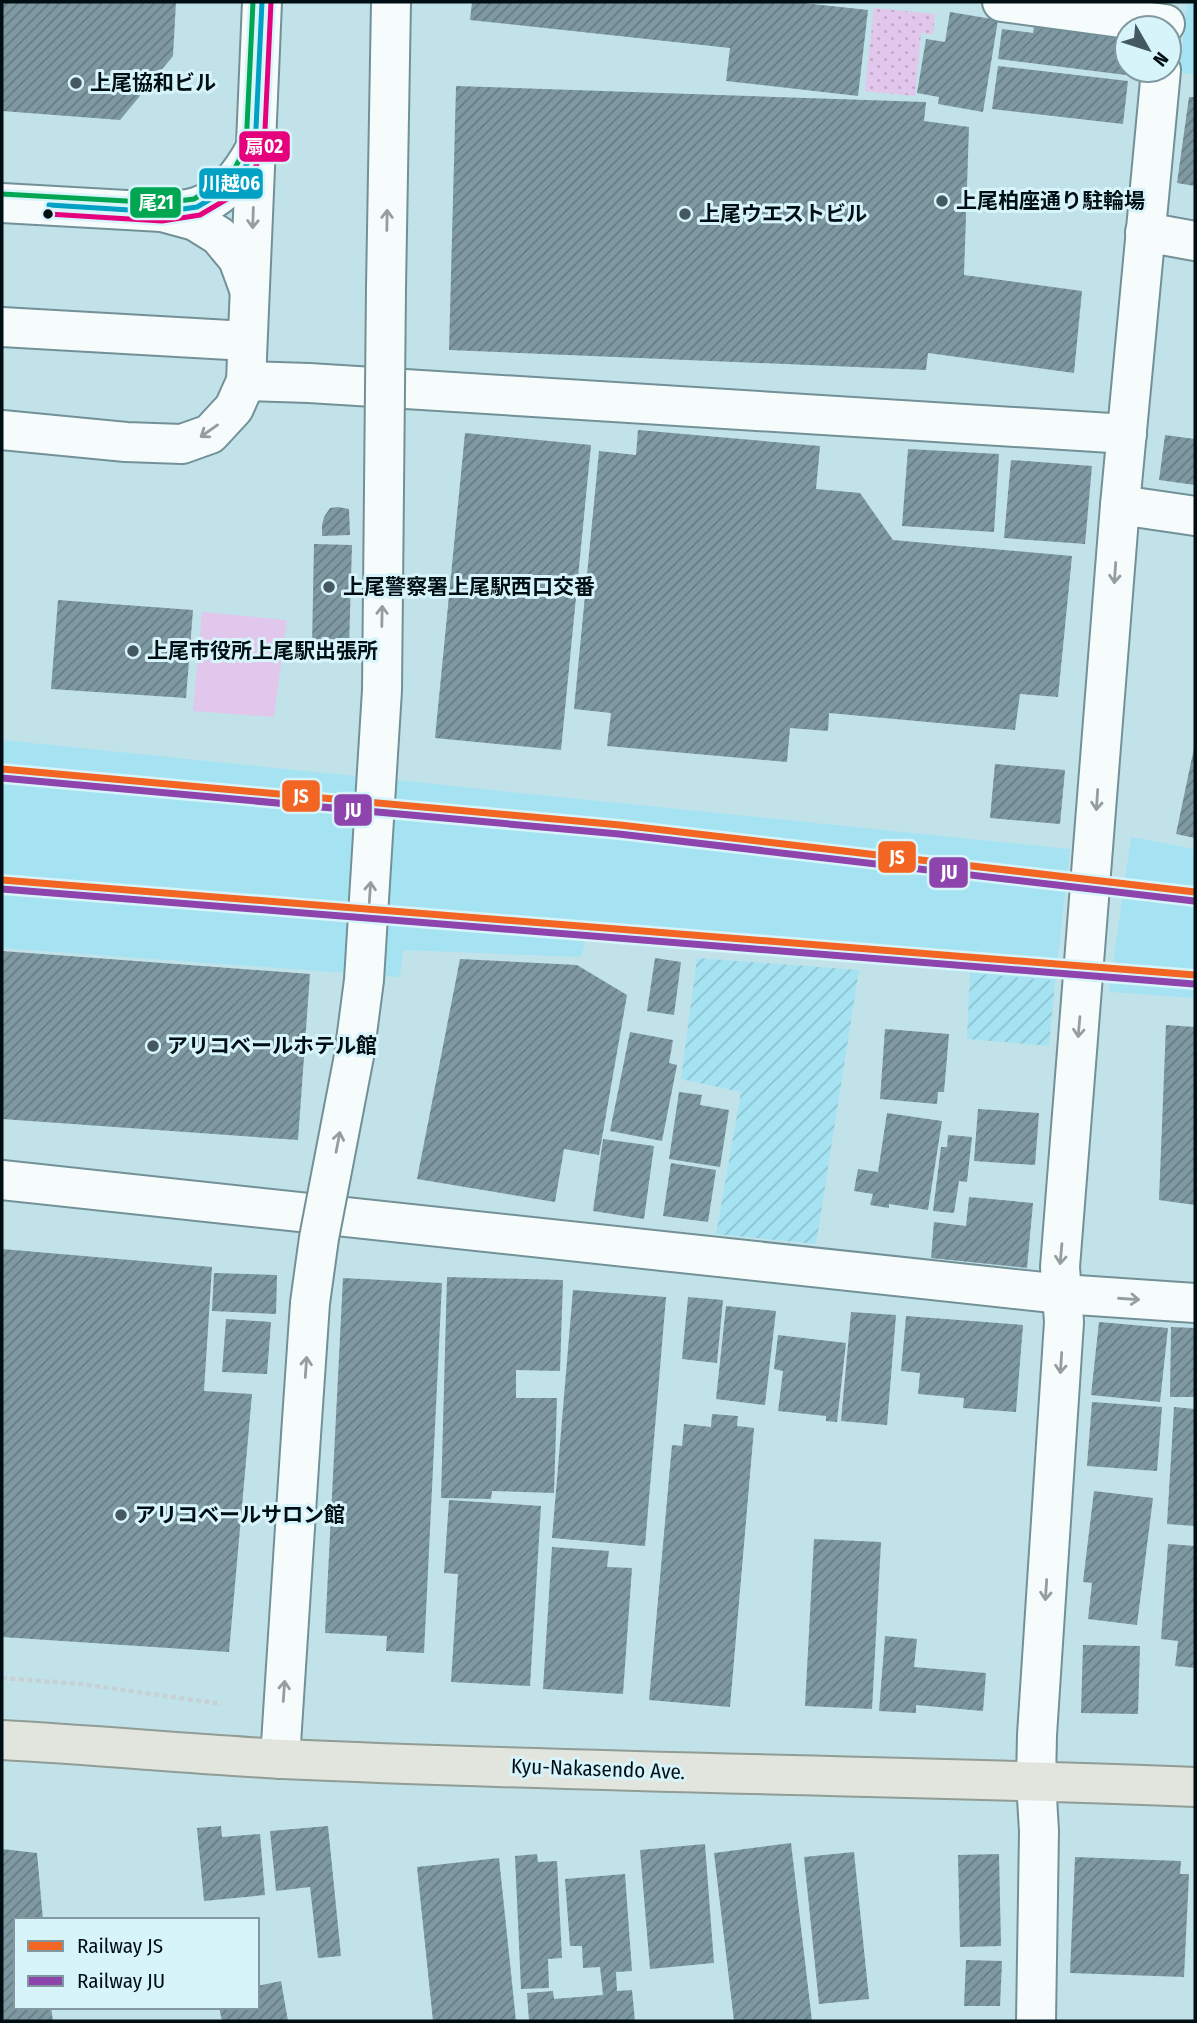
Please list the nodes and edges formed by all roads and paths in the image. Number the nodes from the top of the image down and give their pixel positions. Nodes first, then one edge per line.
1 (262, 2) edge
2 (391, 2) edge
3 (1002, 2) edge
4 (1125, 14) edge
5 (1160, 84) edge
6 (255, 149) junction
7 (2, 203) edge
8 (162, 212) junction
9 (1145, 232) junction
10 (1195, 241) edge
11 (250, 291) junction
12 (2, 327) edge
13 (247, 341) junction
14 (246, 381) junction
15 (2, 430) edge
16 (1126, 434) junction
17 (1120, 505) junction
18 (1195, 516) edge
19 (2, 1180) edge
20 (1062, 1294) junction
21 (1195, 1303) edge
22 (2, 1678) edge
23 (233, 1706) dead end
24 (2, 1740) edge
25 (280, 1759) junction
26 (1036, 1781) junction
27 (1195, 1787) edge
28 (1036, 2021) edge

1 - 6 street
25 -> 2 street, bridge
3 - 4 street
5 - 9 street
6 - 8 street
6 -> 11 street
7 - 8 street
8 - 11 street
9 - 10 street
9 - 16 street
11 - 13 street
12 - 13 street
13 - 14 street
14 -> 15 street
14 - 16 street
16 - 17 street
17 - 18 street
17 -> 20 street
19 - 20 street
20 -> 21 street
20 -> 26 street
22 - 23 path
24 - 25 main road, Kyu-Nakasendo Ave.
25 - 26 main road, Kyu-Nakasendo Ave.
26 - 27 main road, Kyu-Nakasendo Ave.
26 - 28 street

